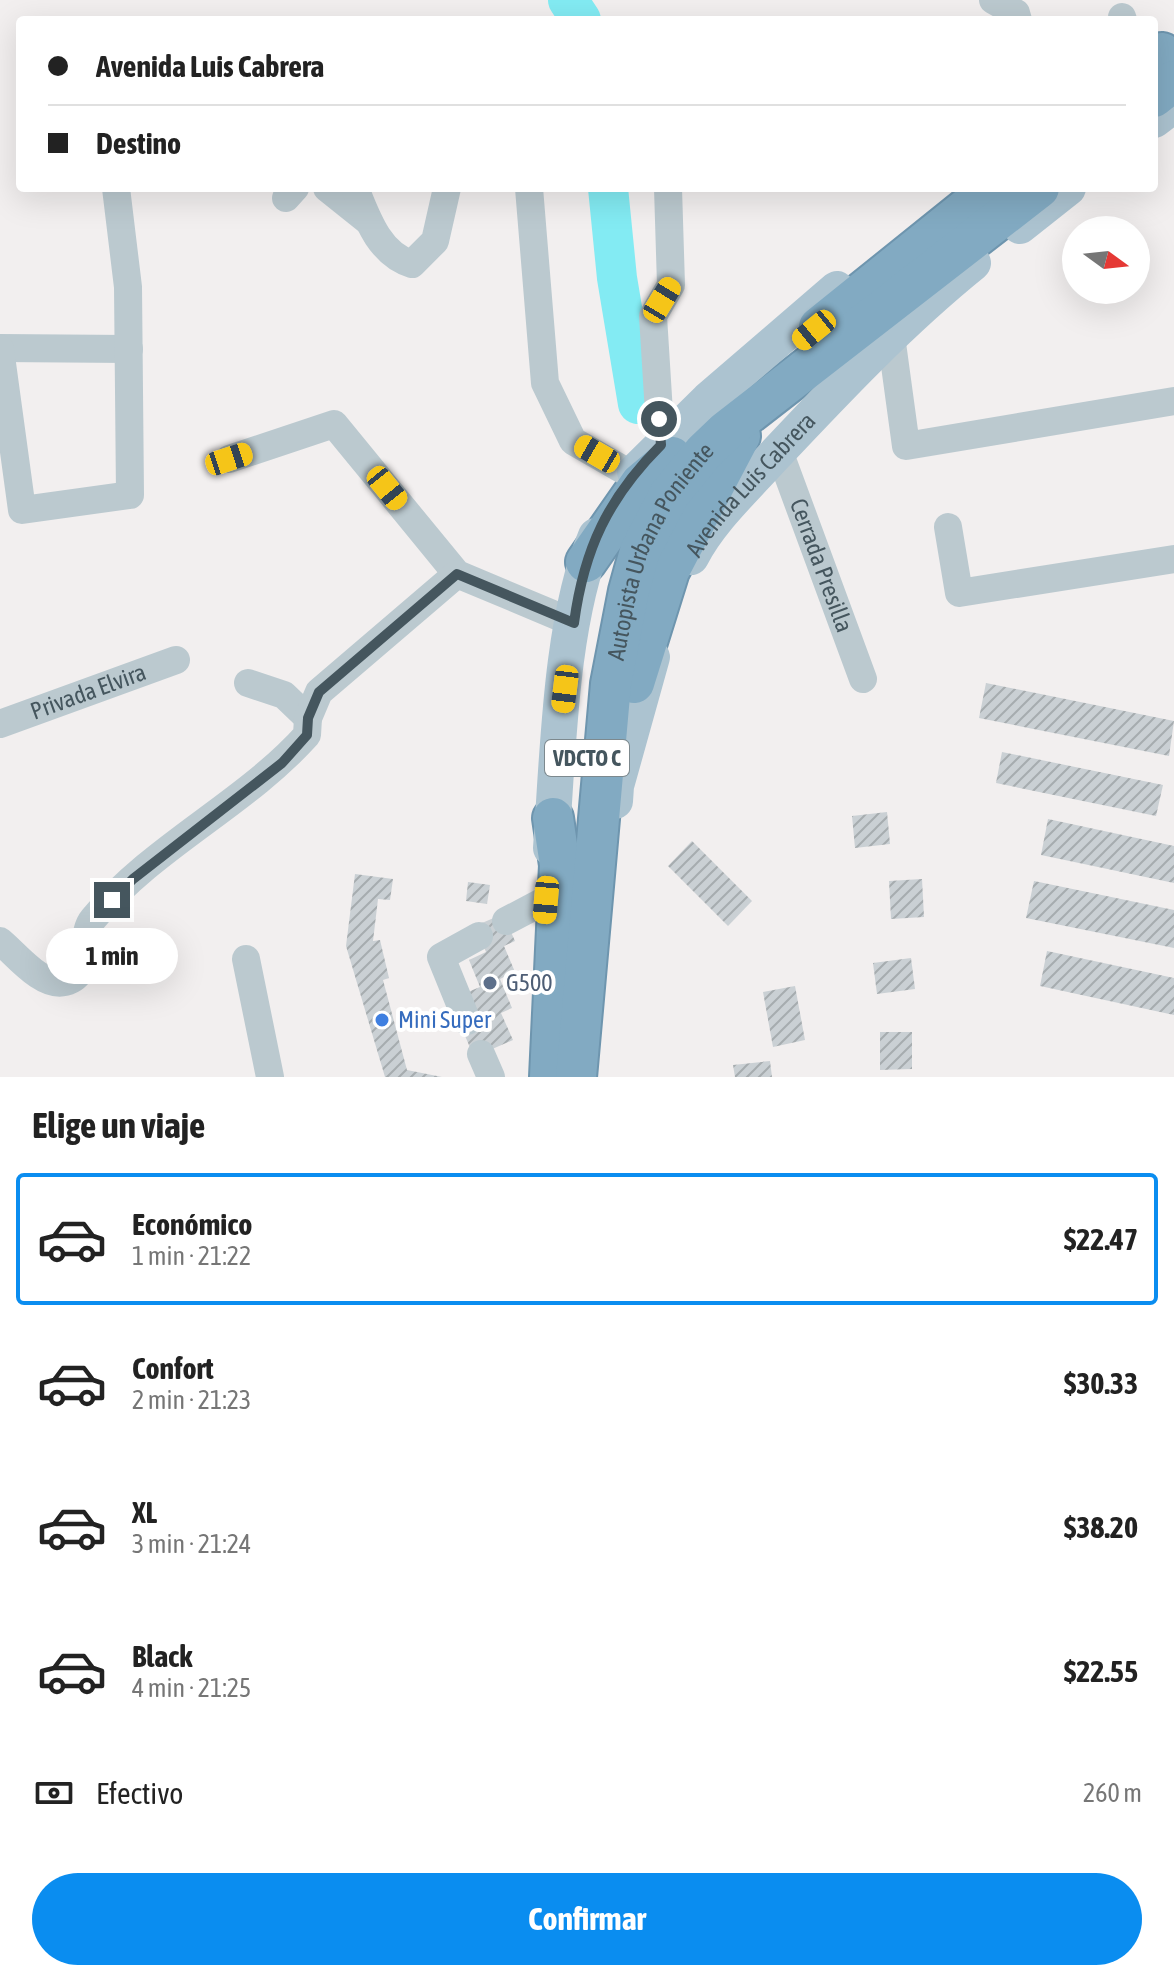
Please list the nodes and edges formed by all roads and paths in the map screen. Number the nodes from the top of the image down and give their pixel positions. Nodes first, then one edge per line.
1 (993, 0) edge
2 (1017, 16) edge
3 (1164, 54) edge
4 (1158, 80) edge
5 (116, 192) edge
6 (332, 192) edge
7 (357, 192) edge
8 (446, 192) edge
9 (529, 192) edge
10 (668, 192) edge
11 (963, 192) edge
12 (987, 192) edge
13 (1034, 192) edge
14 (1063, 192) edge
15 (368, 220) junction
16 (891, 336) junction
17 (0, 348) edge
18 (129, 349) junction
19 (789, 384) junction
20 (1174, 401) edge
21 (740, 436) junction
22 (666, 451) junction
23 (779, 451) junction
24 (229, 459) dead end
25 (632, 475) junction
26 (732, 502) junction
27 (691, 525) junction
28 (948, 527) dead end
29 (1174, 559) edge
30 (586, 562) junction
31 (457, 574) junction
32 (574, 623) junction
33 (176, 660) dead end
34 (863, 679) dead end
35 (248, 683) dead end
36 (308, 718) junction
37 (0, 724) edge
38 (632, 727) junction
39 (616, 786) junction
40 (553, 818) junction
41 (546, 900) junction
42 (506, 921) dead end
43 (479, 936) dead end
44 (0, 941) edge
45 (246, 959) dead end
46 (467, 1021) dead end
47 (563, 1070) edge
48 (270, 1077) edge

1 - 2 street
3 - 4 highway
5 - 18 street
6 - 15 street
7 - 15 street
8 - 15 street
9 - 25 street
10 - 22 street
11 - 22 main road
12 - 22 highway, Autopista Urbana Poniente / VDCTO C
13 - 19 highway, Autopista Urbana Poniente / VDCTO C
14 - 16 main road, Avenida Luis Cabrera
16 - 20 street
16 - 23 main road, Avenida Luis Cabrera
17 - 18 street
17 - 18 street
19 - 21 highway
19 - 47 highway, Autopista Urbana Poniente / VDCTO C
21 - 27 highway
21 - 39 highway
22 - 25 main road
22 - 30 highway
22 - 47 highway, Autopista Urbana Poniente / VDCTO C
23 - 26 main road, Avenida Luis Cabrera
23 - 34 street, Cerrada Presilla
24 - 31 street
25 - 30 main road
26 - 27 highway
26 - 38 main road, Avenida Luis Cabrera
27 - 38 highway
28 - 29 street
30 - 32 main road
31 - 32 street
31 - 36 street
32 - 40 main road
33 - 37 street, Privada Elvira
35 - 36 street
36 - 44 street
38 - 39 main road, Avenida Luis Cabrera
39 - 47 main road, Avenida Luis Cabrera
40 - 41 main road
40 - 47 highway
41 - 42 street
41 - 47 main road
43 - 46 street
45 - 48 street

